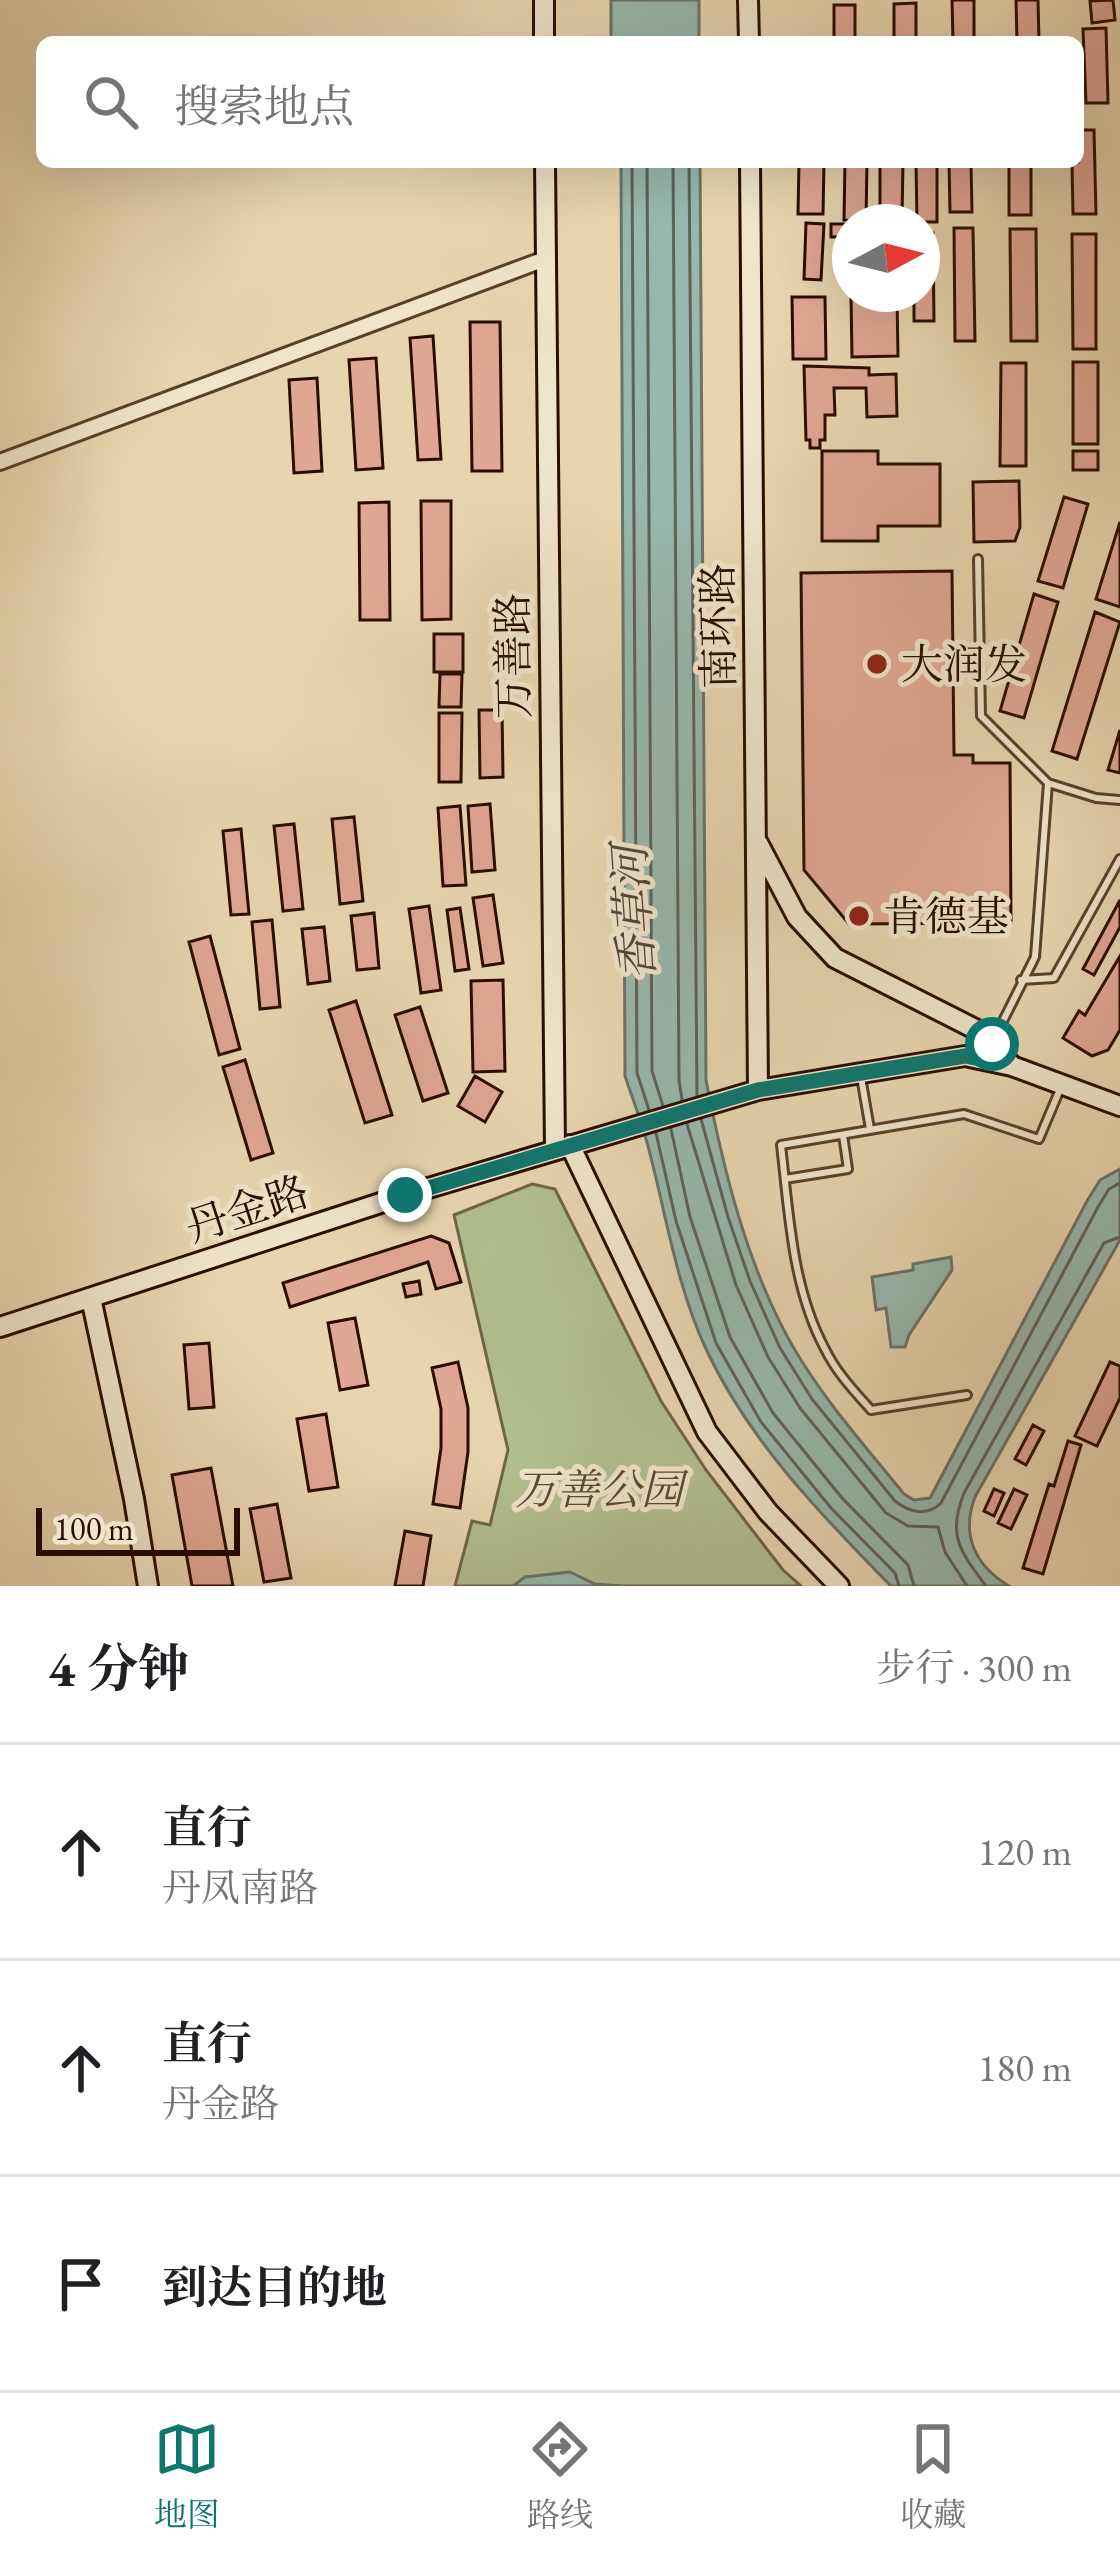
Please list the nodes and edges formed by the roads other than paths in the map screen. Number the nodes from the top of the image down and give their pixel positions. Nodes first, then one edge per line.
1 (544, 0) edge
2 (748, 0) edge
3 (544, 36) edge
4 (749, 36) edge
5 (545, 168) edge
6 (750, 168) edge
7 (545, 259) junction
8 (0, 463) edge
9 (978, 559) dead end
10 (1048, 783) junction
11 (1120, 800) edge
12 (756, 840) junction
13 (1120, 859) edge
14 (1021, 980) junction
15 (989, 1052) junction
16 (860, 1074) junction
17 (1062, 1084) junction
18 (758, 1090) junction
19 (1120, 1106) edge
20 (870, 1131) junction
21 (843, 1136) junction
22 (562, 1147) junction
23 (785, 1179) junction
24 (92, 1298) junction
25 (0, 1328) edge
26 (967, 1395) dead end
27 (148, 1586) edge
28 (839, 1586) edge

1 - 3 main road
2 - 4 main road
5 - 7 main road, 万善路
6 - 12 main road, 南环路
7 - 8 street
7 - 22 main road, 万善路
9 - 10 lane
10 - 11 lane
10 - 14 lane
12 - 15 main road
12 - 18 main road, 南环路
13 - 14 lane
14 - 15 lane
15 - 16 main road, 丹金路
15 - 17 main road
16 - 18 main road, 丹金路
16 - 20 lane
17 - 19 main road
17 - 20 lane
18 - 22 main road, 丹金路
20 - 21 lane
21 - 23 lane
21 - 23 lane
22 - 24 main road, 丹金路
22 - 28 main road, 万善路
23 - 26 lane
24 - 25 main road, 丹金路
24 - 27 main road

